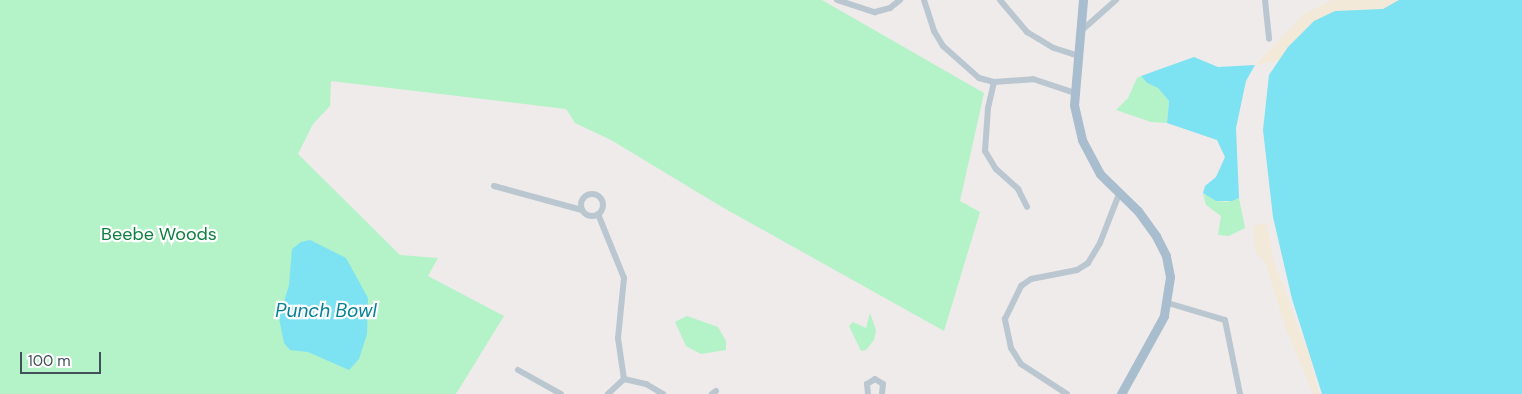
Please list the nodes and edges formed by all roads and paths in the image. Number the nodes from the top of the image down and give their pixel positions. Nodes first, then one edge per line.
1 (837, 0) edge
2 (900, 0) edge
3 (924, 0) edge
4 (1000, 0) edge
5 (1083, 0) edge
6 (1116, 0) edge
7 (1265, 0) edge
8 (1101, 11) junction
9 (1082, 16) junction
10 (1081, 31) junction
11 (1269, 39) dead end
12 (1078, 56) junction
13 (994, 82) junction
14 (1075, 92) junction
15 (494, 186) dead end
16 (1119, 194) junction
17 (1027, 207) dead end
18 (582, 210) junction
19 (598, 214) junction
20 (1168, 303) junction
21 (518, 370) dead end
22 (624, 379) junction
23 (561, 394) edge
24 (608, 394) edge
25 (663, 394) edge
26 (868, 394) edge
27 (882, 394) edge
28 (1067, 394) edge
29 (1121, 394) edge
30 (1240, 394) edge

1 - 2 street
3 - 13 street
4 - 12 street
5 - 9 main road
6 - 8 street
7 - 11 street
8 - 9 street
8 - 10 street
9 - 10 main road
10 - 12 main road
12 - 14 main road
13 - 14 street
13 - 17 street
14 - 16 main road
15 - 18 street
16 - 20 main road
16 - 28 street
18 - 19 street
18 - 19 street
19 - 22 street
20 - 29 main road
20 - 30 street
21 - 23 street
22 - 24 street
22 - 25 street
26 - 27 street

